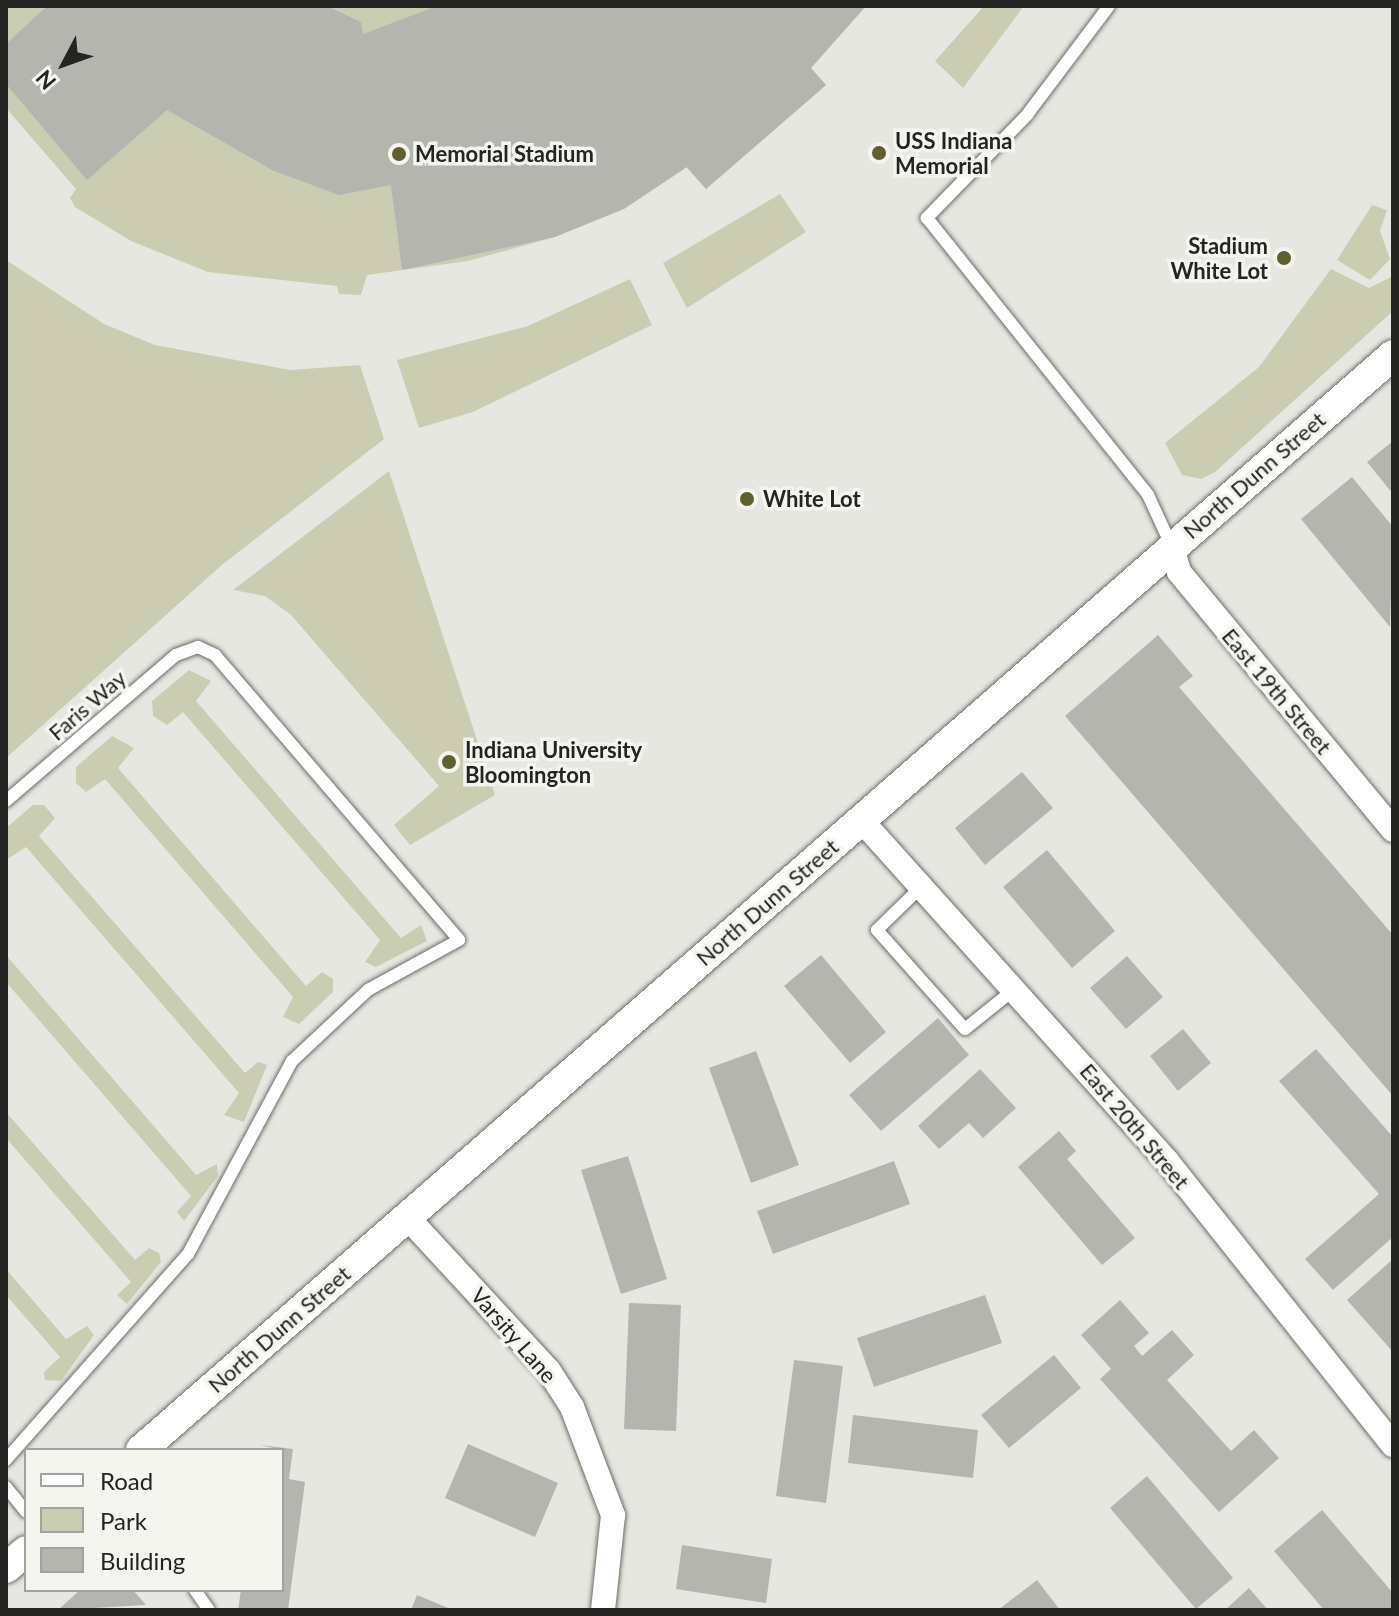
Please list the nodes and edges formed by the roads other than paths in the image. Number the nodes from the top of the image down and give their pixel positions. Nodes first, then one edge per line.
1 (1109, 6) edge
2 (1393, 355) edge
3 (1172, 547) junction
4 (6, 801) edge
5 (861, 820) junction
6 (1393, 830) edge
7 (922, 886) junction
8 (1016, 988) junction
9 (407, 1217) junction
10 (156, 1445) edge
11 (1393, 1445) edge
12 (6, 1460) edge
13 (6, 1487) edge
14 (24, 1510) edge
15 (24, 1553) edge
16 (6, 1568) edge
17 (196, 1592) edge
18 (209, 1610) edge
19 (603, 1610) edge

1 - 3 lane
2 - 3 street, North Dunn Street
3 - 5 street, North Dunn Street
3 - 6 street, East 19th Street
4 - 12 lane, Faris Way
5 - 7 street, East 20th Street
5 - 9 street, North Dunn Street
7 - 8 street, East 20th Street
7 - 8 lane
8 - 11 street, East 20th Street
9 - 10 street, North Dunn Street
9 - 19 street, Varsity Lane
13 - 14 lane
15 - 16 street
17 - 18 lane

